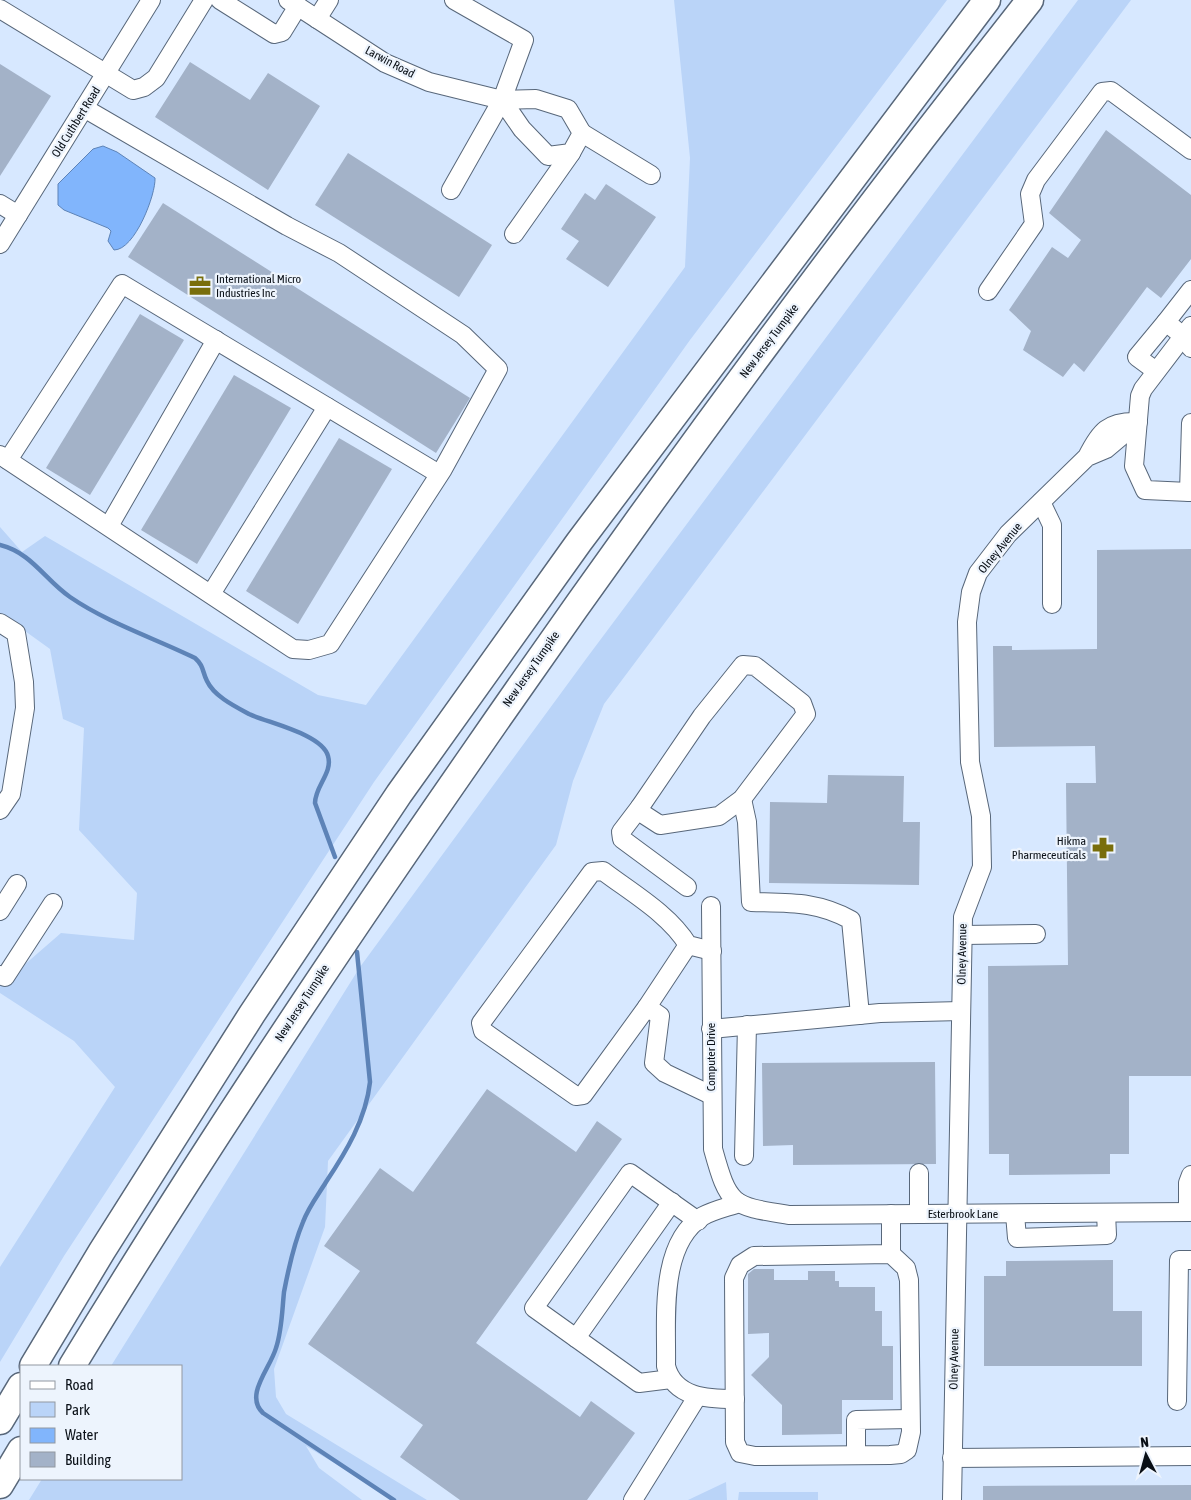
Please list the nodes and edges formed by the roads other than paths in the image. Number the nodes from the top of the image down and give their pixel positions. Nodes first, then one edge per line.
1 (151, 0) edge
2 (204, 0) edge
3 (220, 0) edge
4 (329, 0) edge
5 (454, 0) edge
6 (987, 0) edge
7 (1030, 0) edge
8 (293, 3) edge
9 (0, 10) edge
10 (318, 19) junction
11 (105, 74) junction
12 (502, 100) junction
13 (84, 108) junction
14 (582, 133) junction
15 (1191, 150) edge
16 (571, 153) junction
17 (651, 175) dead end
18 (451, 190) dead end
19 (0, 204) edge
20 (18, 215) junction
21 (514, 234) dead end
22 (0, 244) edge
23 (1191, 290) edge
24 (988, 291) dead end
25 (1166, 322) junction
26 (1188, 337) edge
27 (216, 340) junction
28 (1156, 371) junction
29 (327, 407) junction
30 (1138, 422) junction
31 (1191, 423) edge
32 (4, 457) edge
33 (439, 474) junction
34 (1190, 492) edge
35 (1042, 502) junction
36 (109, 526) junction
37 (211, 594) junction
38 (1052, 604) dead end
39 (0, 623) edge
40 (742, 799) junction
41 (640, 807) junction
42 (0, 810) edge
43 (17, 884) dead end
44 (687, 887) dead end
45 (53, 903) dead end
46 (711, 906) dead end
47 (0, 911) edge
48 (1036, 934) dead end
49 (963, 936) junction
50 (688, 945) junction
51 (712, 951) junction
52 (0, 975) edge
53 (648, 1007) junction
54 (961, 1011) junction
55 (860, 1015) junction
56 (747, 1025) junction
57 (712, 1029) junction
58 (711, 1095) junction
59 (744, 1156) dead end
60 (920, 1173) dead end
61 (1191, 1175) edge
62 (672, 1202) junction
63 (738, 1202) junction
64 (1189, 1212) edge
65 (1106, 1213) junction
66 (891, 1214) junction
67 (919, 1214) junction
68 (956, 1214) junction
69 (1015, 1214) junction
70 (698, 1220) junction
71 (892, 1254) junction
72 (1191, 1260) edge
73 (576, 1338) junction
74 (34, 1365) edge
75 (73, 1365) edge
76 (671, 1379) junction
77 (20, 1388) edge
78 (697, 1397) junction
79 (735, 1399) junction
80 (1177, 1401) dead end
81 (910, 1419) junction
82 (0, 1421) edge
83 (20, 1452) edge
84 (856, 1455) junction
85 (1191, 1456) edge
86 (952, 1458) junction
87 (0, 1485) edge
88 (633, 1500) edge
89 (952, 1500) edge

1 - 11 street, Old Cuthbert Road
2 - 11 street
3 - 8 street
4 - 10 street
5 - 12 street
6 - 74 highway
7 - 75 highway, New Jersey Turnpike
8 - 10 street, Larwin Road
9 - 11 street
10 - 12 street, Larwin Road
11 - 13 street, Old Cuthbert Road
12 - 14 street, Larwin Road
12 - 16 street
12 - 18 street
13 - 20 street, Old Cuthbert Road
13 - 33 street
14 - 16 street
14 - 17 street
15 - 24 street
16 - 21 street
19 - 20 street
20 - 22 street, Old Cuthbert Road
23 - 25 street
25 - 26 street
25 - 28 street
26 - 28 street
27 - 29 street
27 - 32 street
27 - 36 street
28 - 30 street
29 - 33 street
29 - 37 street
30 - 34 street
30 - 35 street, Olney Avenue
31 - 34 street
32 - 36 street
33 - 37 street
35 - 38 street
35 - 49 street, Olney Avenue
36 - 37 street
39 - 42 street
40 - 41 street
40 - 41 street
40 - 55 street
41 - 44 street
43 - 47 street
45 - 52 street
46 - 51 street, Computer Drive
48 - 49 street
49 - 54 street, Olney Avenue
50 - 51 street
50 - 53 street
50 - 53 street
51 - 57 street, Computer Drive
53 - 58 street
54 - 55 street
54 - 68 street, Olney Avenue
55 - 56 street
56 - 57 street
56 - 59 street
57 - 58 street, Computer Drive
58 - 63 street, Computer Drive
60 - 67 street
61 - 64 street
62 - 70 street
62 - 73 street
62 - 73 street
63 - 66 street, Esterbrook Lane
63 - 70 street
64 - 65 street, Esterbrook Lane
65 - 69 street, Esterbrook Lane
65 - 69 street
66 - 67 street, Esterbrook Lane
66 - 71 street
67 - 68 street, Esterbrook Lane
68 - 69 street, Esterbrook Lane
68 - 86 street, Olney Avenue
70 - 76 street
71 - 79 street
71 - 81 street
72 - 80 street
73 - 76 street
76 - 78 street
77 - 82 highway
78 - 79 street
78 - 88 street
79 - 84 street
81 - 84 street
81 - 84 street
83 - 87 highway
85 - 86 street
86 - 89 street, Olney Avenue

